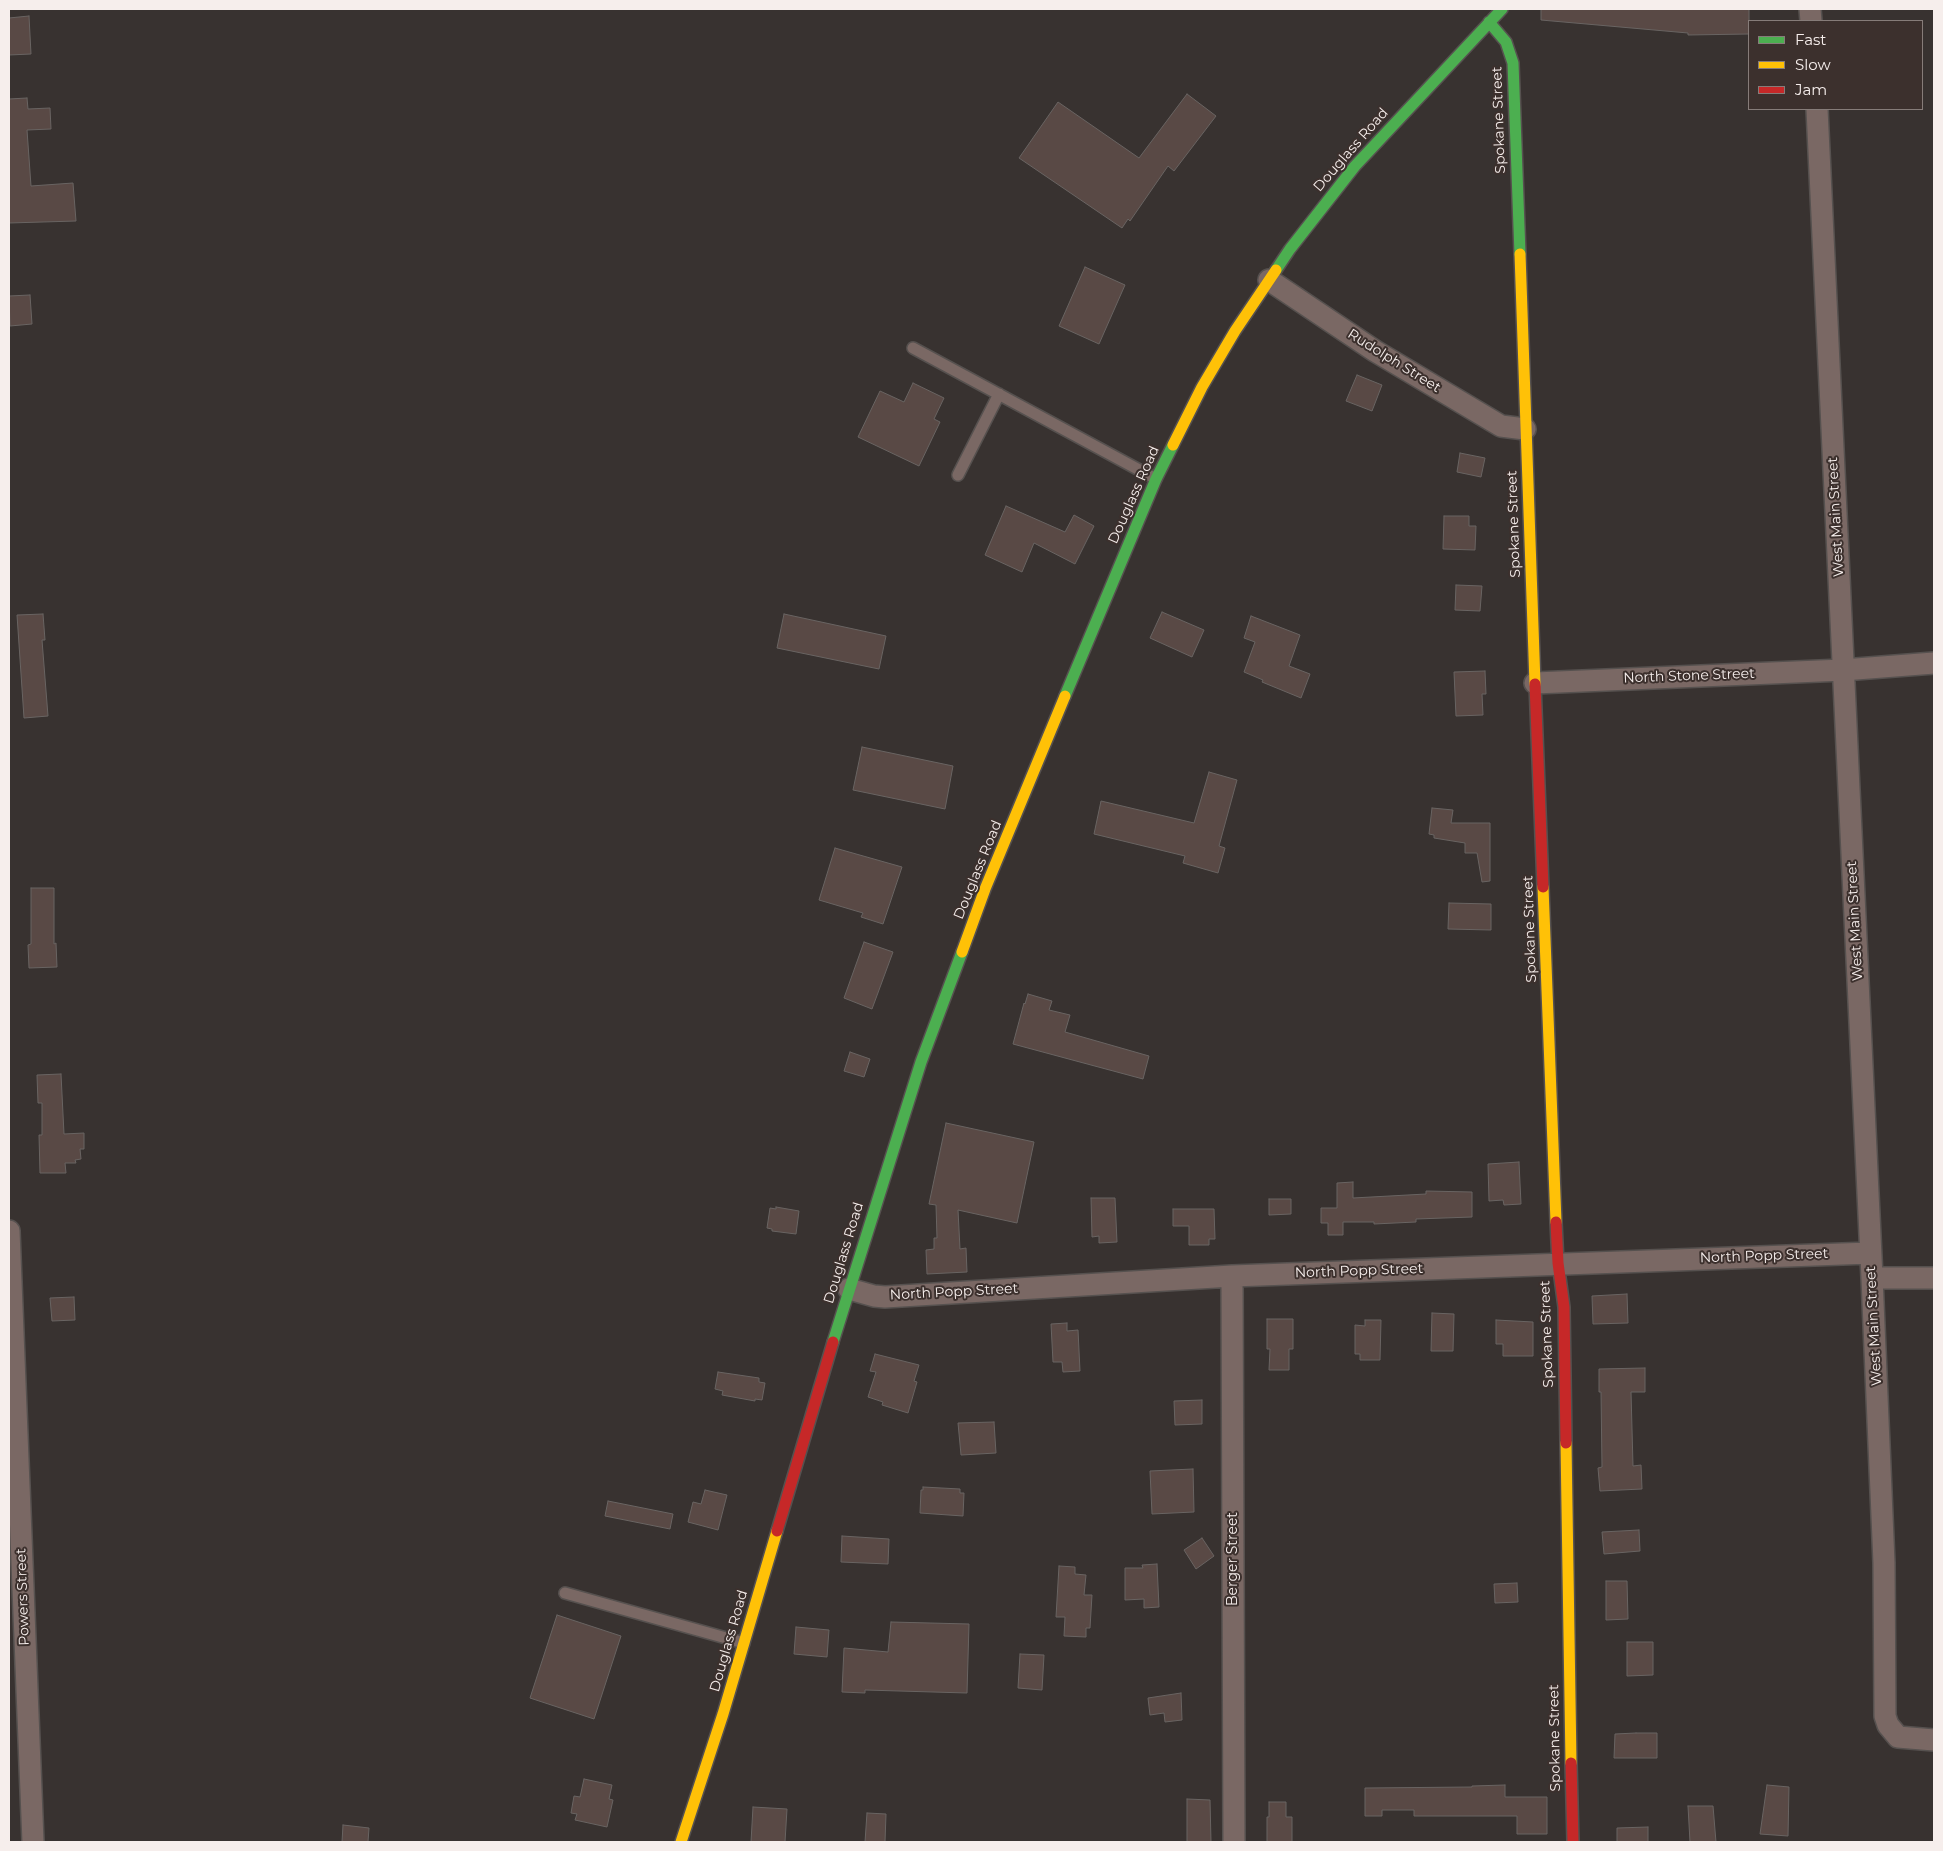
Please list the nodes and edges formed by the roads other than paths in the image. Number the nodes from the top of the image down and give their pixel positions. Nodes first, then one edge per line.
1 (1502, 9) edge
2 (1489, 22) junction
3 (1816, 110) edge
4 (1269, 280) junction
5 (913, 348) dead end
6 (999, 394) junction
7 (1525, 429) junction
8 (958, 475) dead end
9 (1156, 479) junction
10 (1934, 663) edge
11 (1843, 670) junction
12 (1535, 683) junction
13 (9, 1232) edge
14 (1870, 1253) junction
15 (1558, 1263) junction
16 (1232, 1276) junction
17 (1872, 1278) junction
18 (1934, 1278) edge
19 (849, 1289) junction
20 (565, 1593) dead end
21 (744, 1643) junction
22 (1934, 1740) edge
23 (33, 1842) edge
24 (681, 1842) edge
25 (1234, 1842) edge
26 (1573, 1842) edge

1 - 2 main road, Douglass Road
2 - 4 main road, Douglass Road
2 - 7 main road, Spokane Street
3 - 11 street, West Main Street
4 - 7 street, Rudolph Street
4 - 9 main road, Douglass Road
5 - 6 lane
6 - 8 lane
6 - 9 lane
7 - 12 main road, Spokane Street
9 - 19 main road, Douglass Road
10 - 11 street, North Stone Street
11 - 12 street, North Stone Street
11 - 14 street, West Main Street
12 - 15 main road, Spokane Street
13 - 23 street, Powers Street
14 - 15 street, North Popp Street
14 - 17 street, West Main Street
15 - 16 street, North Popp Street
15 - 26 main road, Spokane Street
16 - 19 street, North Popp Street
16 - 25 street, Berger Street
17 - 18 street
17 - 22 street, West Main Street
19 - 21 main road, Douglass Road
20 - 21 lane
21 - 24 main road, Douglass Road

